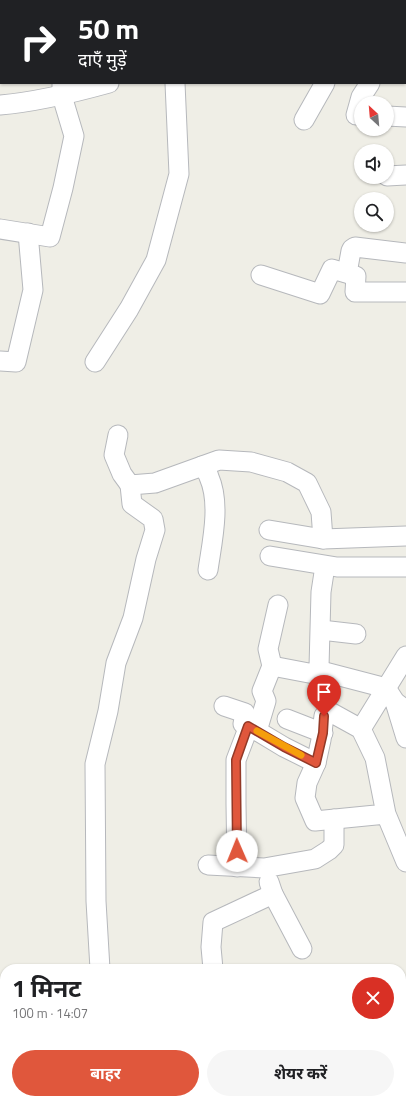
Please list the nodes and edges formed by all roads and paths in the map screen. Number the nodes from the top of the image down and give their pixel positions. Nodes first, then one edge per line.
1 (101, 84) edge
2 (175, 84) edge
3 (324, 84) edge
4 (369, 84) edge
5 (62, 89) edge
6 (362, 96) edge
7 (0, 105) edge
8 (394, 116) edge
9 (406, 117) edge
10 (304, 120) dead end
11 (406, 175) edge
12 (394, 176) edge
13 (0, 229) edge
14 (28, 233) junction
15 (406, 252) edge
16 (347, 273) junction
17 (261, 275) dead end
18 (406, 292) edge
19 (0, 361) edge
20 (95, 362) dead end
21 (118, 435) dead end
22 (202, 466) junction
23 (130, 485) junction
24 (269, 530) dead end
25 (406, 536) edge
26 (322, 539) junction
27 (270, 556) dead end
28 (325, 566) junction
29 (406, 567) edge
30 (208, 570) dead end
31 (278, 605) dead end
32 (321, 630) junction
33 (356, 634) dead end
34 (406, 656) edge
35 (272, 666) junction
36 (317, 670) junction
37 (396, 700) edge
38 (224, 706) dead end
39 (287, 719) dead end
40 (253, 728) junction
41 (361, 729) junction
42 (323, 733) junction
43 (406, 738) edge
44 (316, 763) junction
45 (386, 814) junction
46 (334, 819) junction
47 (406, 862) edge
48 (208, 865) dead end
49 (237, 867) junction
50 (264, 868) junction
51 (273, 894) junction
52 (302, 949) dead end
53 (100, 964) edge
54 (213, 964) edge

1 - 5 street
2 - 20 street
3 - 10 street
4 - 6 street
5 - 7 street
5 - 14 street
8 - 9 street
11 - 12 street
13 - 14 street
14 - 19 street
15 - 16 street
16 - 17 street
16 - 18 street
21 - 23 street
22 - 23 street
22 - 26 street
22 - 30 street
23 - 53 street
24 - 26 street
25 - 26 street
27 - 28 street
28 - 29 street
28 - 32 street
31 - 35 street
32 - 33 street
32 - 36 street
34 - 37 street
35 - 36 street
35 - 40 street
36 - 37 street
37 - 41 street
37 - 43 street
38 - 40 street
39 - 42 street
40 - 44 street
40 - 49 street
41 - 42 street
41 - 45 street
42 - 44 street
44 - 46 street
45 - 46 street
45 - 47 street
46 - 50 street
48 - 49 street
49 - 50 street
50 - 51 street
51 - 52 street
51 - 54 street

